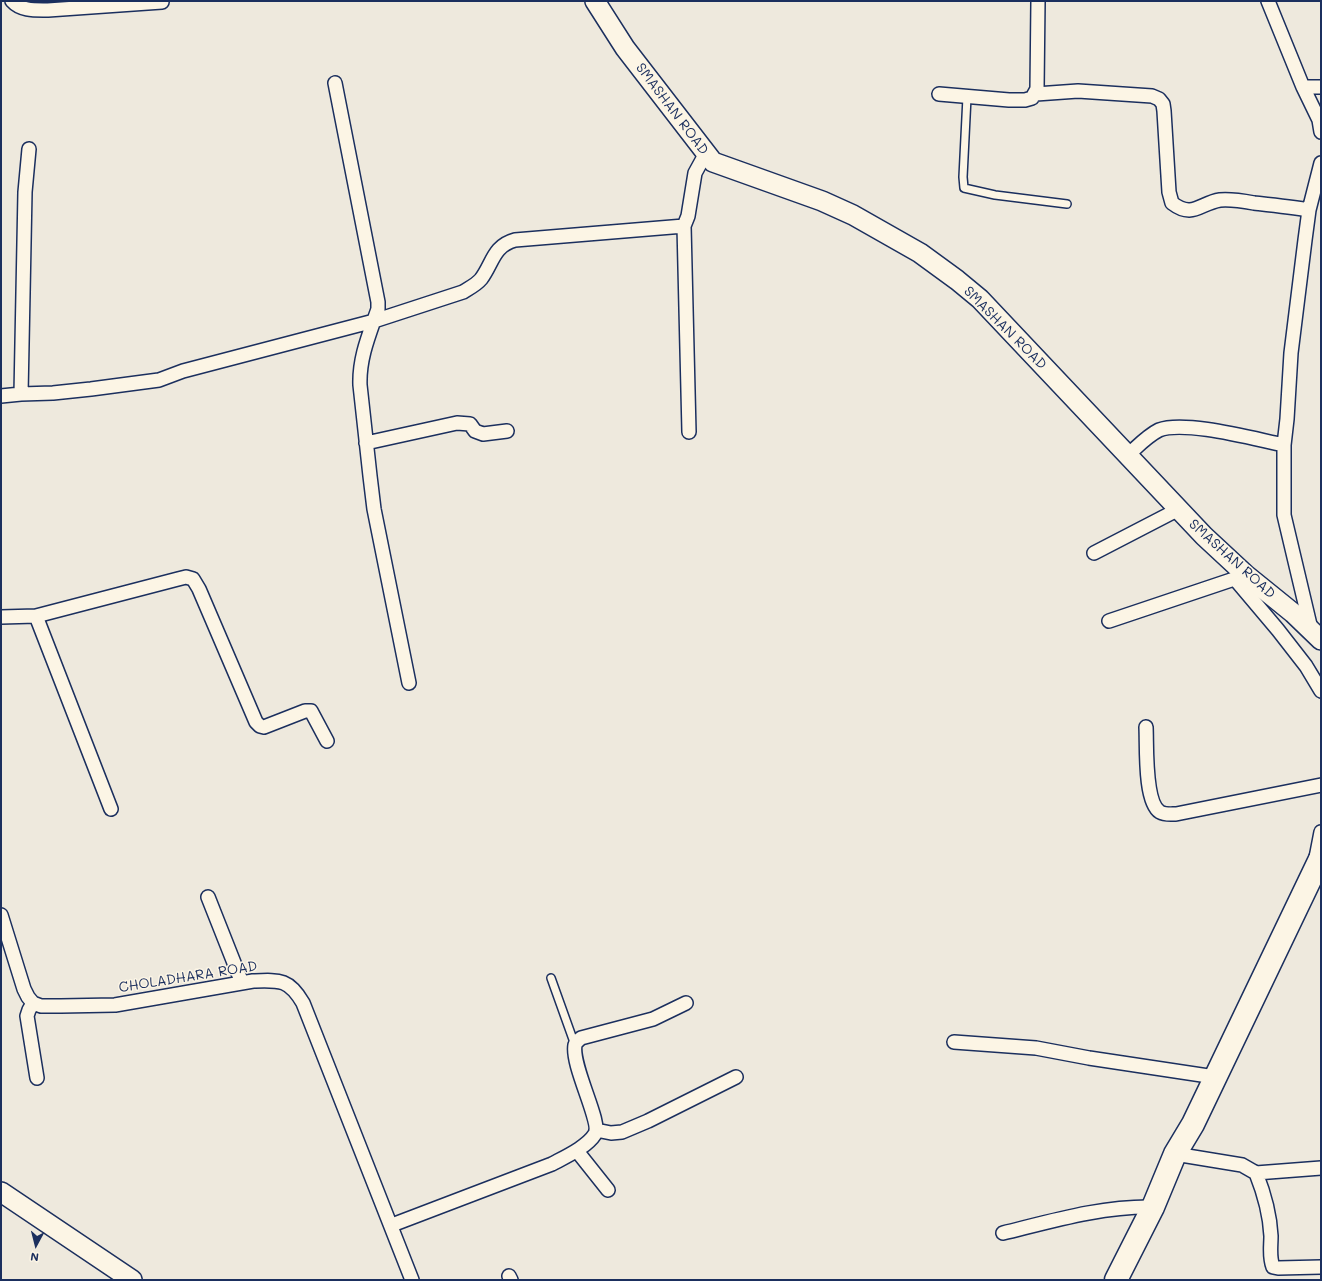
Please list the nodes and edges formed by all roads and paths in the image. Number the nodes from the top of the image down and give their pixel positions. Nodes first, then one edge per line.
1 (12, 1) edge
2 (595, 1) edge
3 (1038, 1) edge
4 (1268, 1) edge
5 (162, 2) edge
6 (335, 83) dead end
7 (1303, 87) junction
8 (1321, 87) edge
9 (939, 94) dead end
10 (1036, 94) junction
11 (967, 97) junction
12 (1321, 132) edge
13 (29, 149) dead end
14 (706, 153) junction
15 (1321, 163) edge
16 (1067, 204) dead end
17 (1309, 210) junction
18 (684, 226) junction
19 (374, 321) junction
20 (21, 394) junction
21 (1, 396) edge
22 (507, 431) dead end
23 (689, 432) dead end
24 (366, 443) junction
25 (1284, 445) junction
26 (1128, 455) junction
27 (1179, 510) junction
28 (1094, 553) dead end
29 (1240, 577) junction
30 (36, 616) junction
31 (1, 617) edge
32 (1109, 621) dead end
33 (1316, 634) edge
34 (409, 683) dead end
35 (1321, 691) edge
36 (1146, 727) dead end
37 (327, 741) dead end
38 (1321, 785) edge
39 (111, 809) dead end
40 (1321, 832) edge
41 (1317, 866) edge
42 (208, 897) dead end
43 (1, 915) edge
44 (551, 978) dead end
45 (242, 983) junction
46 (34, 1003) junction
47 (686, 1003) dead end
48 (954, 1042) dead end
49 (575, 1045) junction
50 (736, 1077) dead end
51 (1215, 1077) junction
52 (37, 1078) dead end
53 (596, 1130) junction
54 (577, 1151) junction
55 (1175, 1154) junction
56 (1321, 1168) edge
57 (1256, 1172) junction
58 (608, 1190) dead end
59 (1, 1192) edge
60 (1153, 1207) junction
61 (392, 1225) junction
62 (1003, 1233) dead end
63 (1321, 1267) edge
64 (132, 1280) edge
65 (412, 1280) edge
66 (1116, 1280) edge

1 - 5 street
2 - 14 street, SMASHAN ROAD
3 - 10 street
4 - 7 street
6 - 19 street
7 - 8 street
7 - 12 street
9 - 11 street
10 - 11 street
10 - 17 street
11 - 16 lane
13 - 20 street
14 - 18 street
14 - 26 street, SMASHAN ROAD
15 - 17 street
17 - 25 street
18 - 19 street
18 - 23 street
19 - 20 street
19 - 24 street
20 - 21 street
22 - 24 street
24 - 34 street
25 - 26 street
25 - 33 street
26 - 27 street, SMASHAN ROAD
27 - 28 street
27 - 29 street, SMASHAN ROAD
29 - 32 street
29 - 33 street, SMASHAN ROAD
29 - 35 street
30 - 31 street
30 - 37 street
30 - 39 street
36 - 38 street
40 - 41 street
41 - 51 highway
42 - 45 street
43 - 46 street
44 - 49 lane
45 - 46 street, CHOLADHARA ROAD
45 - 61 street, CHOLADHARA ROAD
46 - 52 street
47 - 49 street
48 - 51 street
49 - 53 street
50 - 53 street
51 - 55 highway
53 - 54 street
54 - 58 street
54 - 61 street
55 - 57 street
55 - 60 highway
56 - 57 street
57 - 63 street
59 - 64 street
60 - 62 street
60 - 66 highway
61 - 65 street, CHOLADHARA ROAD

